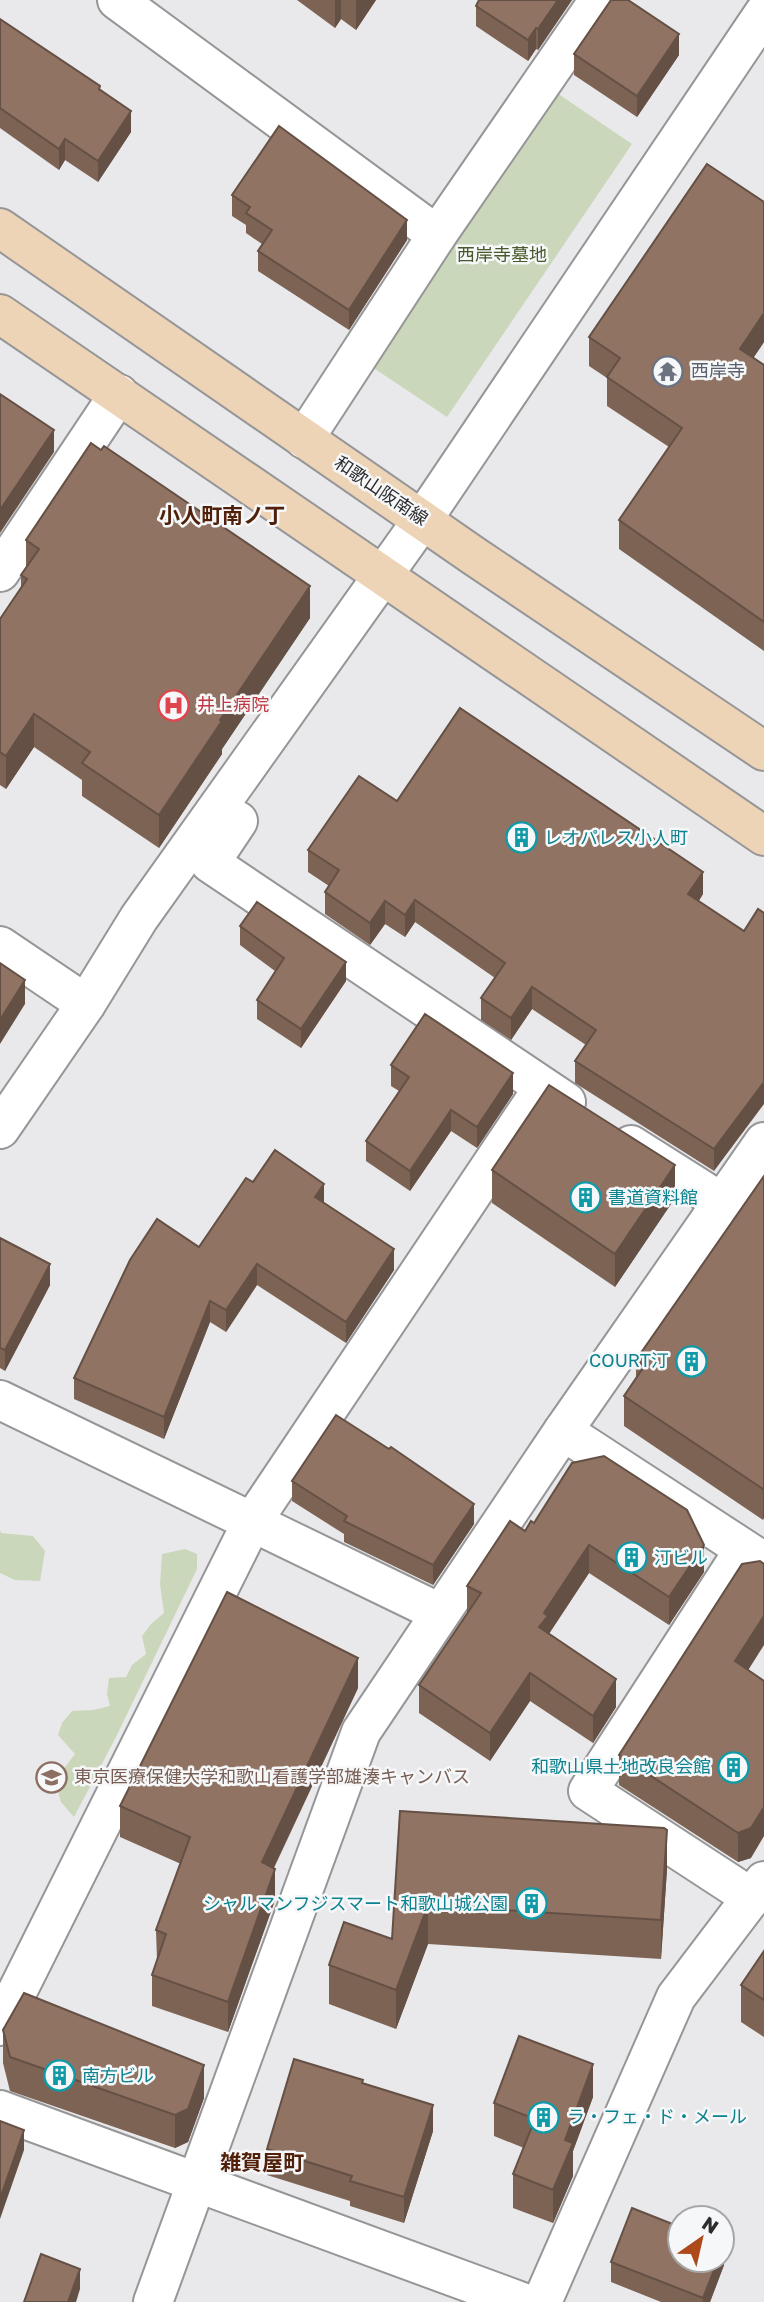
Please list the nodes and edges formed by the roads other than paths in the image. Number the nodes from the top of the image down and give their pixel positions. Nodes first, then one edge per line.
1 (117, 0) edge
2 (599, 0) edge
3 (764, 13) edge
4 (0, 228) edge
5 (437, 235) junction
6 (0, 314) edge
7 (119, 394) junction
8 (304, 439) junction
9 (423, 519) junction
10 (0, 572) edge
11 (383, 576) junction
12 (287, 709) junction
13 (764, 751) edge
14 (764, 836) edge
15 (0, 946) edge
16 (86, 1004) junction
17 (543, 1088) junction
18 (0, 1129) edge
19 (764, 1142) edge
20 (721, 1202) junction
21 (0, 1400) edge
22 (563, 1431) junction
23 (253, 1522) junction
24 (754, 1556) edge
25 (440, 1613) junction
26 (758, 1890) edge
27 (0, 2026) edge
28 (0, 2110) edge
29 (197, 2182) junction
30 (153, 2302) edge
31 (522, 2302) edge
32 (542, 2302) edge

1 - 5 street
2 - 5 street
3 - 9 street
4 - 8 main road, 和歌山阪南線
5 - 8 street
6 - 7 main road
7 - 10 street
7 - 11 main road
8 - 9 main road, 和歌山阪南線
9 - 11 street
9 - 13 main road, 和歌山阪南線
11 - 12 street
11 - 14 main road
12 - 16 street
12 - 17 street
15 - 16 street
16 - 18 street
17 - 20 street
17 - 23 street
19 - 20 street
20 - 22 street
21 - 23 street
22 - 24 street
22 - 25 street
23 - 25 street
23 - 27 street
24 - 26 street
25 - 29 street
26 - 32 street
28 - 29 street
29 - 30 street
29 - 31 street

